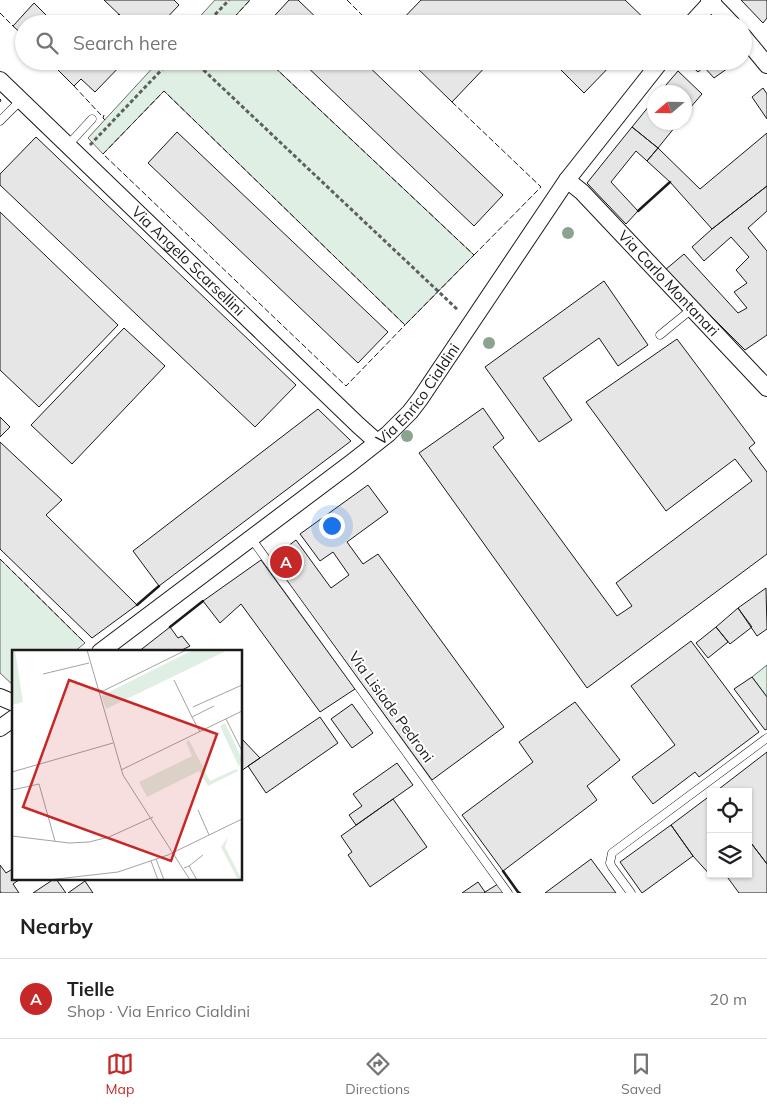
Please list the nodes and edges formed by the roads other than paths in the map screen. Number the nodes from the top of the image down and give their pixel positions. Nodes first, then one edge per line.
1 (711, 1) edge
2 (699, 15) edge
3 (724, 15) edge
4 (752, 47) edge
5 (767, 65) edge
6 (654, 70) edge
7 (0, 80) edge
8 (21, 100) junction
9 (92, 120) dead end
10 (0, 121) edge
11 (74, 151) junction
12 (567, 180) junction
13 (693, 308) junction
14 (660, 335) dead end
15 (767, 388) edge
16 (377, 442) junction
17 (251, 538) junction
18 (103, 650) edge
19 (0, 697) edge
20 (12, 702) edge
21 (12, 719) edge
22 (0, 728) edge
23 (767, 738) edge
24 (508, 893) edge
25 (630, 893) edge

1 - 2 street
1 - 3 street
4 - 5 street
6 - 12 street, Via Enrico Cialdini
7 - 8 street, Via Angelo Scarsellini
8 - 10 lane
8 - 11 street, Via Angelo Scarsellini
9 - 11 lane
11 - 16 street, Via Angelo Scarsellini
12 - 13 street, Via Carlo Montanari
12 - 16 street, Via Enrico Cialdini
13 - 14 lane
13 - 15 street, Via Carlo Montanari
16 - 17 street, Via Enrico Cialdini
17 - 18 street, Via Enrico Cialdini
17 - 24 lane, Via Lisiade Pedroni
19 - 20 street
21 - 22 street
23 - 25 lane

